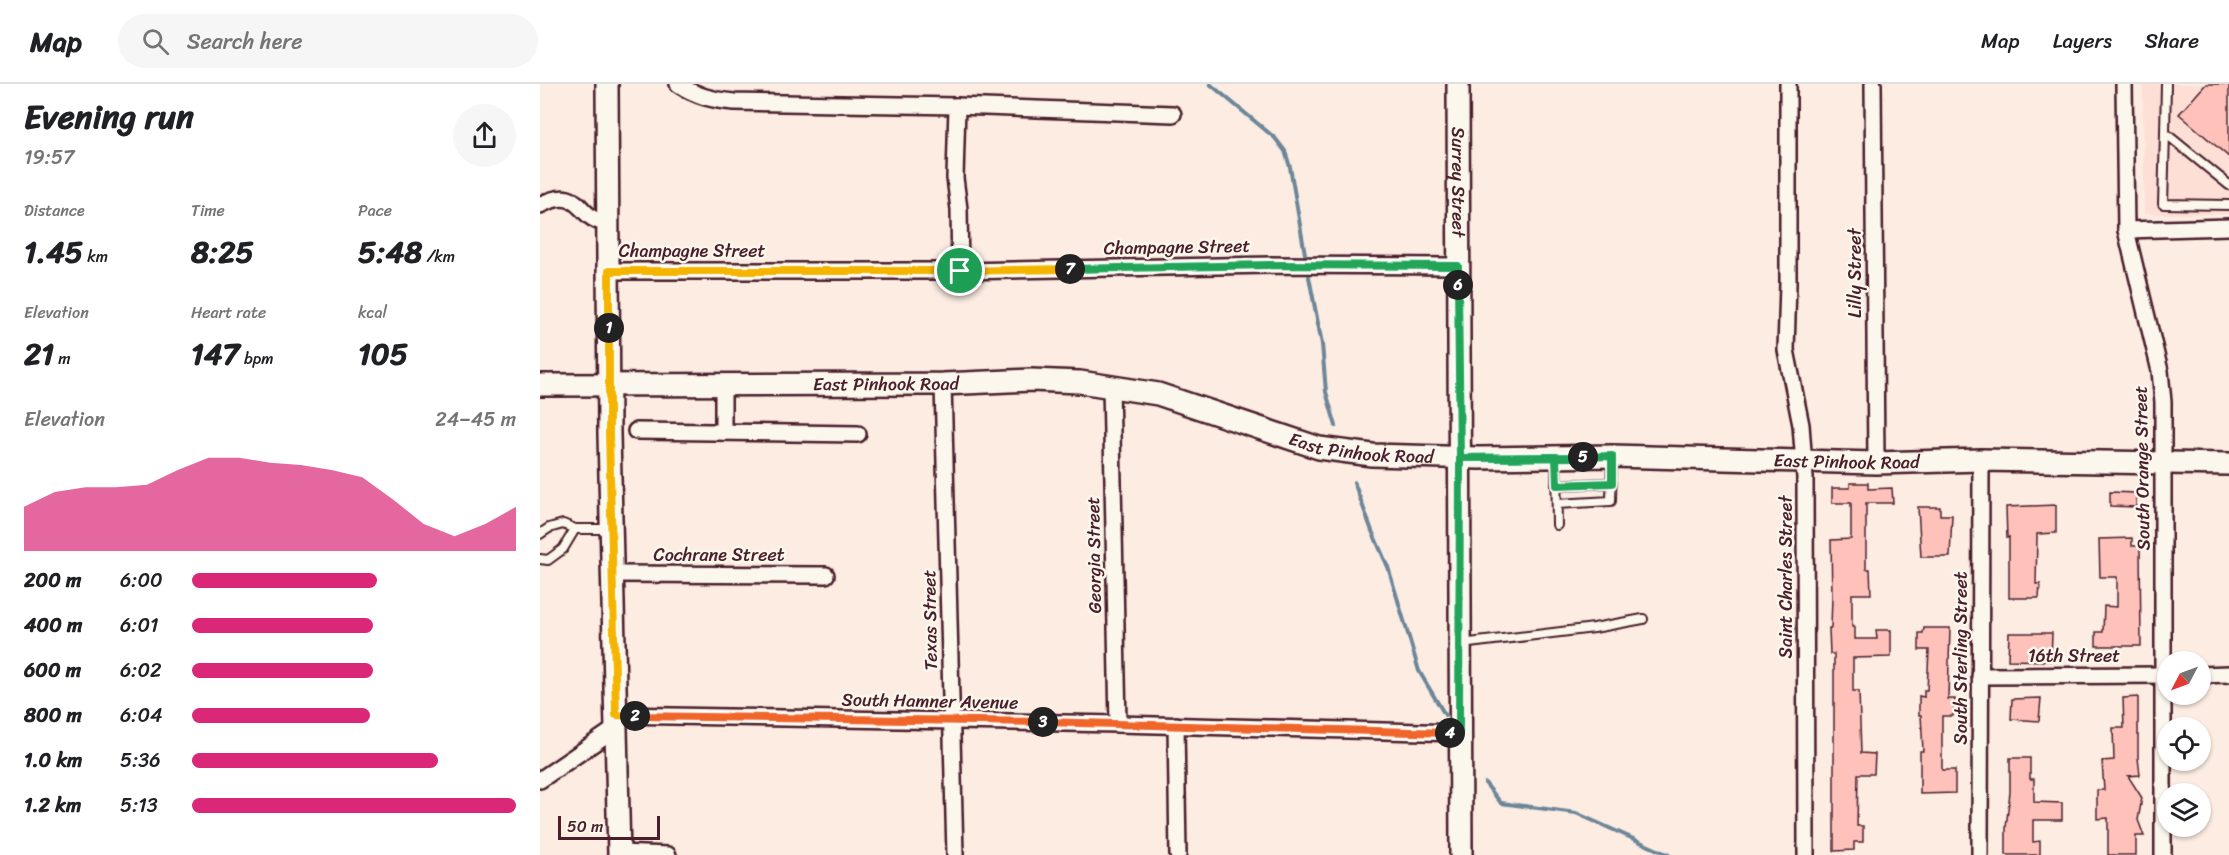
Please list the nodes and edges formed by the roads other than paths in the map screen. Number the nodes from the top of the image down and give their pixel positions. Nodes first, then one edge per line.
1 (607, 84) edge
2 (678, 84) edge
3 (1458, 84) edge
4 (1788, 84) edge
5 (1873, 84) edge
6 (2124, 84) edge
7 (2166, 84) edge
8 (957, 106) junction
9 (1173, 114) dead end
10 (2165, 133) junction
11 (2229, 185) edge
12 (540, 205) edge
13 (2229, 205) edge
14 (609, 223) junction
15 (2229, 227) edge
16 (2126, 230) junction
17 (1458, 266) junction
18 (609, 271) junction
19 (960, 271) junction
20 (943, 384) junction
21 (540, 385) edge
22 (723, 385) junction
23 (1111, 385) junction
24 (610, 386) junction
25 (636, 431) dead end
26 (723, 432) junction
27 (858, 434) dead end
28 (1612, 456) junction
29 (1556, 457) junction
30 (1460, 458) junction
31 (1804, 460) junction
32 (1981, 460) junction
33 (1876, 463) junction
34 (2164, 464) junction
35 (2229, 464) edge
36 (1612, 483) junction
37 (1557, 485) junction
38 (1557, 504) junction
39 (1557, 525) dead end
40 (575, 529) junction
41 (612, 530) junction
42 (540, 534) edge
43 (540, 559) edge
44 (613, 574) junction
45 (826, 575) dead end
46 (1643, 619) dead end
47 (1460, 645) junction
48 (2165, 651) edge
49 (2229, 674) edge
50 (2157, 675) edge
51 (2211, 675) edge
52 (1980, 676) junction
53 (2165, 705) edge
54 (952, 721) junction
55 (616, 722) junction
56 (1118, 724) junction
57 (1176, 725) junction
58 (1459, 733) junction
59 (540, 780) edge
60 (619, 854) edge
61 (668, 855) edge
62 (956, 855) edge
63 (1178, 855) edge
64 (1461, 855) edge
65 (1806, 855) edge
66 (1980, 855) edge
67 (2163, 855) edge

1 - 14 main road
2 - 8 street
3 - 17 main road, Surrey Street
4 - 31 street, Saint Charles Street
5 - 33 street, Lilly Street
6 - 16 street, South Orange Street
7 - 10 lane
8 - 9 street
8 - 19 street
10 - 11 lane
10 - 13 lane
12 - 14 street
14 - 18 main road
15 - 16 street
16 - 34 street, South Orange Street
17 - 19 street, Champagne Street
17 - 30 main road, Surrey Street
18 - 19 street, Champagne Street
18 - 24 main road
20 - 22 main road, East Pinhook Road
20 - 23 main road, East Pinhook Road
20 - 54 street, Texas Street
21 - 24 main road, East Pinhook Road
22 - 24 main road, East Pinhook Road
22 - 26 street
23 - 30 main road, East Pinhook Road
23 - 56 street, Georgia Street
24 - 41 main road
25 - 26 street
26 - 27 street
28 - 29 main road, East Pinhook Road
28 - 31 main road, East Pinhook Road
28 - 36 lane
29 - 30 main road, East Pinhook Road
29 - 37 lane
30 - 47 main road, Surrey Street
31 - 33 main road, East Pinhook Road
31 - 65 street, Saint Charles Street
32 - 33 main road, East Pinhook Road
32 - 34 main road, East Pinhook Road
32 - 52 street, South Sterling Street
34 - 35 main road, East Pinhook Road
34 - 48 street, South Orange Street
36 - 37 lane
36 - 38 lane
37 - 38 lane
38 - 39 lane
40 - 41 lane
40 - 42 lane
40 - 43 lane
41 - 44 main road
44 - 45 street, Cochrane Street
44 - 55 main road
46 - 47 lane
47 - 58 main road, Surrey Street
49 - 51 street
50 - 52 street, 16th Street
52 - 66 street, South Sterling Street
53 - 67 street, South Orange Street
54 - 55 street, South Hamner Avenue
54 - 56 street, South Hamner Avenue
54 - 62 street, Texas Street
55 - 59 street
55 - 60 main road
56 - 57 street, South Hamner Avenue
57 - 58 street, South Hamner Avenue
57 - 63 street
58 - 64 main road, Surrey Street
60 - 61 street

